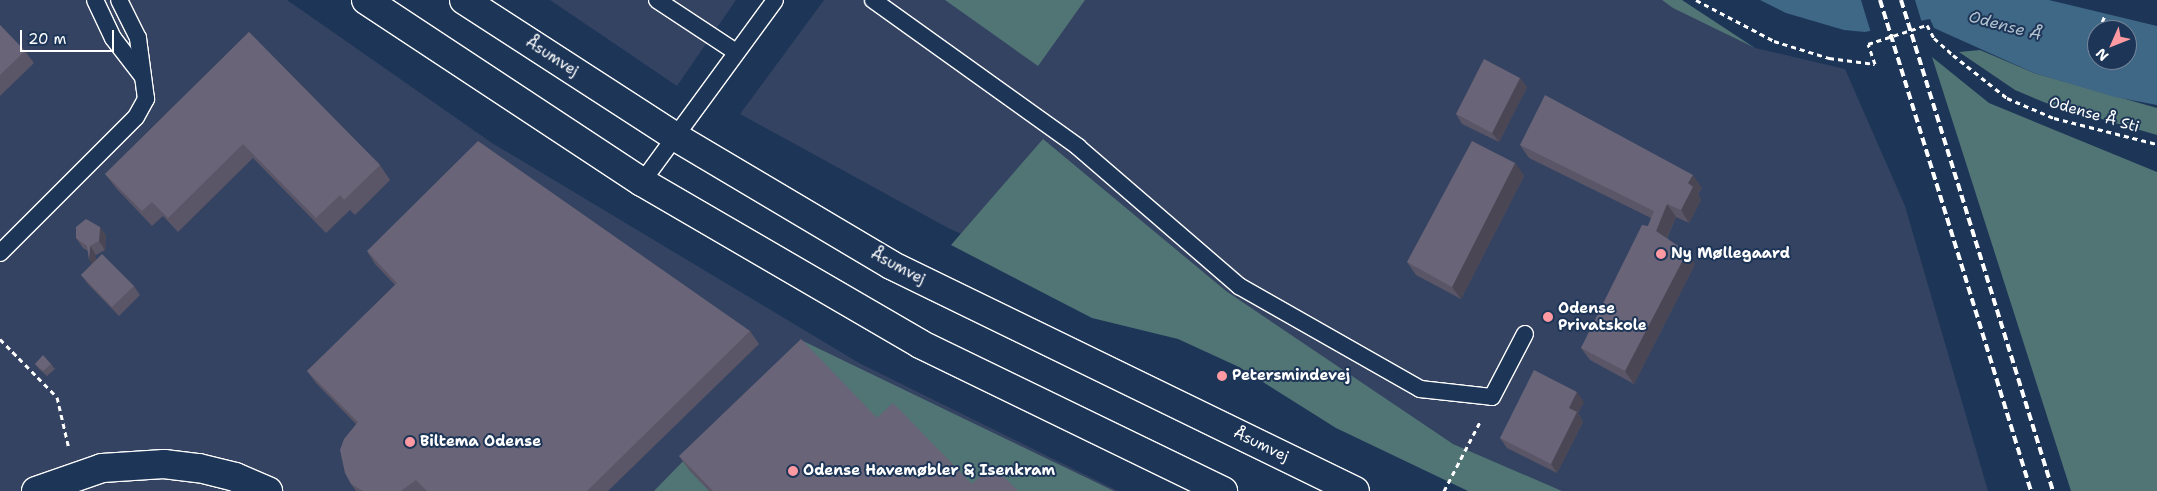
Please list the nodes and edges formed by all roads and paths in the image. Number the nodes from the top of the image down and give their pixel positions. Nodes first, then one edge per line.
1 (95, 0) edge
2 (119, 0) edge
3 (366, 0) edge
4 (464, 0) edge
5 (657, 0) edge
6 (775, 0) edge
7 (873, 0) edge
8 (1696, 0) edge
9 (2104, 15) dead end
10 (2102, 20) edge
11 (736, 52) junction
12 (146, 81) junction
13 (674, 136) junction
14 (2157, 144) edge
15 (642, 182) junction
16 (0, 253) edge
17 (1525, 334) dead end
18 (0, 339) edge
19 (1492, 397) junction
20 (75, 476) junction
21 (36, 491) edge
22 (268, 491) edge
23 (1223, 491) edge
24 (1355, 491) edge
25 (1444, 491) edge

1 - 12 lane
2 - 12 lane
3 - 15 street
4 - 13 street, Åsumvej
5 - 11 lane
6 - 11 lane
7 - 19 lane
8 - 14 path, Odense Å Sti
9 - 10 path
11 - 13 lane
12 - 16 lane
13 - 15 lane
13 - 24 street, Åsumvej
15 - 23 street
17 - 19 lane
18 - 20 path
19 - 25 path
20 - 21 street
20 - 22 street

